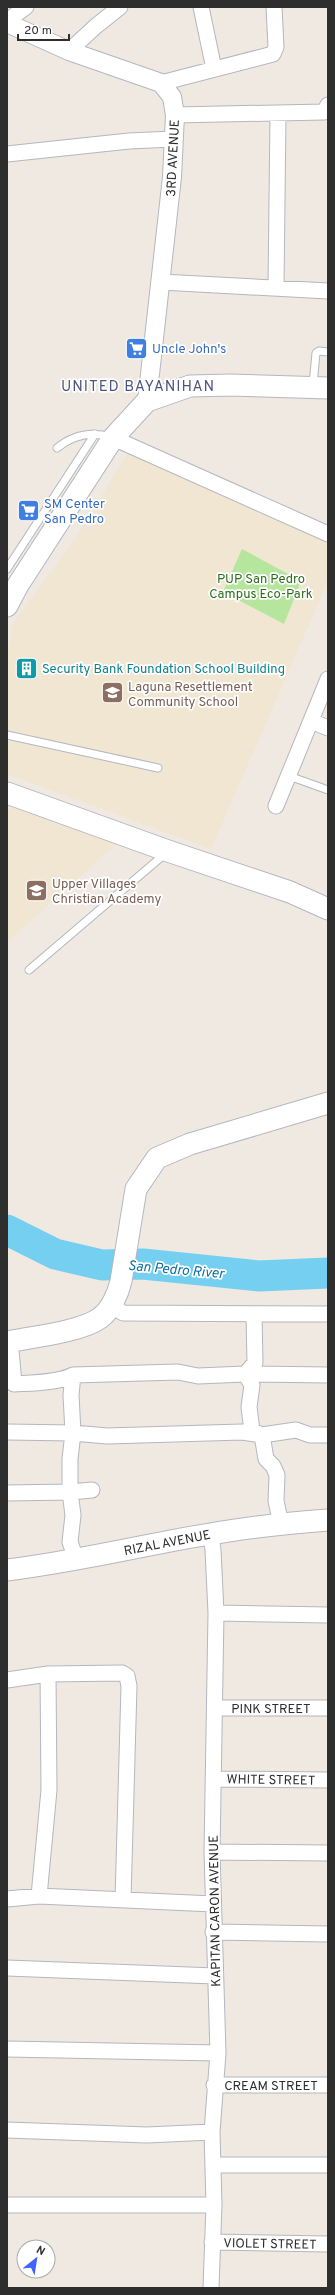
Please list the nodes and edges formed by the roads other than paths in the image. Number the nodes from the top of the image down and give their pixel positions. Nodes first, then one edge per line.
1 (26, 7) edge
2 (120, 7) edge
3 (201, 7) edge
4 (274, 7) edge
5 (7, 22) edge
6 (69, 51) junction
7 (214, 69) junction
8 (161, 83) junction
9 (328, 105) edge
10 (278, 114) junction
11 (175, 115) junction
12 (174, 138) junction
13 (7, 154) edge
14 (161, 282) junction
15 (276, 287) junction
16 (328, 290) edge
17 (328, 352) edge
18 (321, 388) edge
19 (148, 401) junction
20 (104, 436) junction
21 (57, 448) dead end
22 (328, 534) edge
23 (7, 569) edge
24 (7, 606) edge
25 (328, 679) edge
26 (311, 721) junction
27 (328, 728) edge
28 (7, 735) edge
29 (158, 768) dead end
30 (289, 776) junction
31 (328, 790) edge
32 (7, 793) edge
33 (276, 806) dead end
34 (168, 851) junction
35 (328, 909) edge
36 (29, 970) dead end
37 (328, 1103) edge
38 (111, 1306) junction
39 (254, 1314) junction
40 (328, 1314) edge
41 (9, 1346) edge
42 (245, 1374) junction
43 (73, 1375) junction
44 (328, 1375) edge
45 (7, 1432) edge
46 (73, 1432) junction
47 (328, 1435) edge
48 (262, 1436) junction
49 (92, 1490) dead end
50 (70, 1492) junction
51 (7, 1493) edge
52 (328, 1520) edge
53 (281, 1524) junction
54 (211, 1534) junction
55 (76, 1559) junction
56 (7, 1570) edge
57 (216, 1613) junction
58 (328, 1615) edge
59 (48, 1674) junction
60 (7, 1680) edge
61 (215, 1708) junction
62 (328, 1708) edge
63 (215, 1778) junction
64 (328, 1780) edge
65 (212, 1852) junction
66 (328, 1853) edge
67 (39, 1896) junction
68 (7, 1899) edge
69 (123, 1900) junction
70 (213, 1904) junction
71 (213, 1932) junction
72 (328, 1934) edge
73 (7, 1968) edge
74 (215, 1976) junction
75 (7, 2049) edge
76 (218, 2054) junction
77 (328, 2085) edge
78 (214, 2086) junction
79 (7, 2130) edge
80 (212, 2132) junction
81 (213, 2165) junction
82 (328, 2165) edge
83 (7, 2205) edge
84 (214, 2205) junction
85 (212, 2242) junction
86 (328, 2244) edge
87 (211, 2288) edge

1 - 5 street
2 - 6 street
3 - 7 street
4 - 7 street
5 - 6 street
6 - 8 street
7 - 8 street
8 - 11 street, 3RD AVENUE
9 - 10 street
10 - 11 street
10 - 15 street
11 - 12 street, 3RD AVENUE
12 - 13 street
12 - 14 street, 3RD AVENUE
14 - 15 street
14 - 19 street, 3RD AVENUE
15 - 16 street
17 - 18 lane
18 - 19 main road
19 - 20 main road
20 - 21 lane
20 - 22 street
20 - 23 lane
20 - 24 main road
25 - 26 street
26 - 27 street
26 - 30 street
28 - 29 lane
30 - 31 lane
30 - 33 street
32 - 34 main road
34 - 35 main road
34 - 36 lane
37 - 38 main road
38 - 39 street
38 - 41 main road
39 - 40 street
39 - 42 street
41 - 43 street
42 - 43 street
42 - 44 street
42 - 48 street
43 - 46 street
45 - 46 street
46 - 48 street
46 - 50 street
47 - 48 street
48 - 53 street
49 - 50 street
50 - 51 street
50 - 55 street
52 - 53 main road, RIZAL AVENUE
53 - 54 main road, RIZAL AVENUE
54 - 55 main road, RIZAL AVENUE
54 - 57 street, KAPITAN CARON AVENUE
55 - 56 main road, RIZAL AVENUE
57 - 58 street
57 - 61 street, KAPITAN CARON AVENUE
59 - 60 street
59 - 67 street
59 - 69 street
61 - 62 street, PINK STREET
61 - 63 street, KAPITAN CARON AVENUE
63 - 64 street, WHITE STREET
63 - 65 street, KAPITAN CARON AVENUE
65 - 66 street
65 - 70 street, KAPITAN CARON AVENUE
67 - 68 street
67 - 69 street
69 - 70 street
70 - 71 street, KAPITAN CARON AVENUE
71 - 72 street
71 - 74 street, KAPITAN CARON AVENUE
73 - 74 street
74 - 76 street, KAPITAN CARON AVENUE
75 - 76 street
76 - 78 street, KAPITAN CARON AVENUE
77 - 78 street, CREAM STREET
78 - 80 street, KAPITAN CARON AVENUE
79 - 80 street
80 - 81 street, KAPITAN CARON AVENUE
81 - 82 street
81 - 84 street, KAPITAN CARON AVENUE
83 - 84 street
84 - 85 street, KAPITAN CARON AVENUE
85 - 86 street, VIOLET STREET
85 - 87 street, KAPITAN CARON AVENUE

